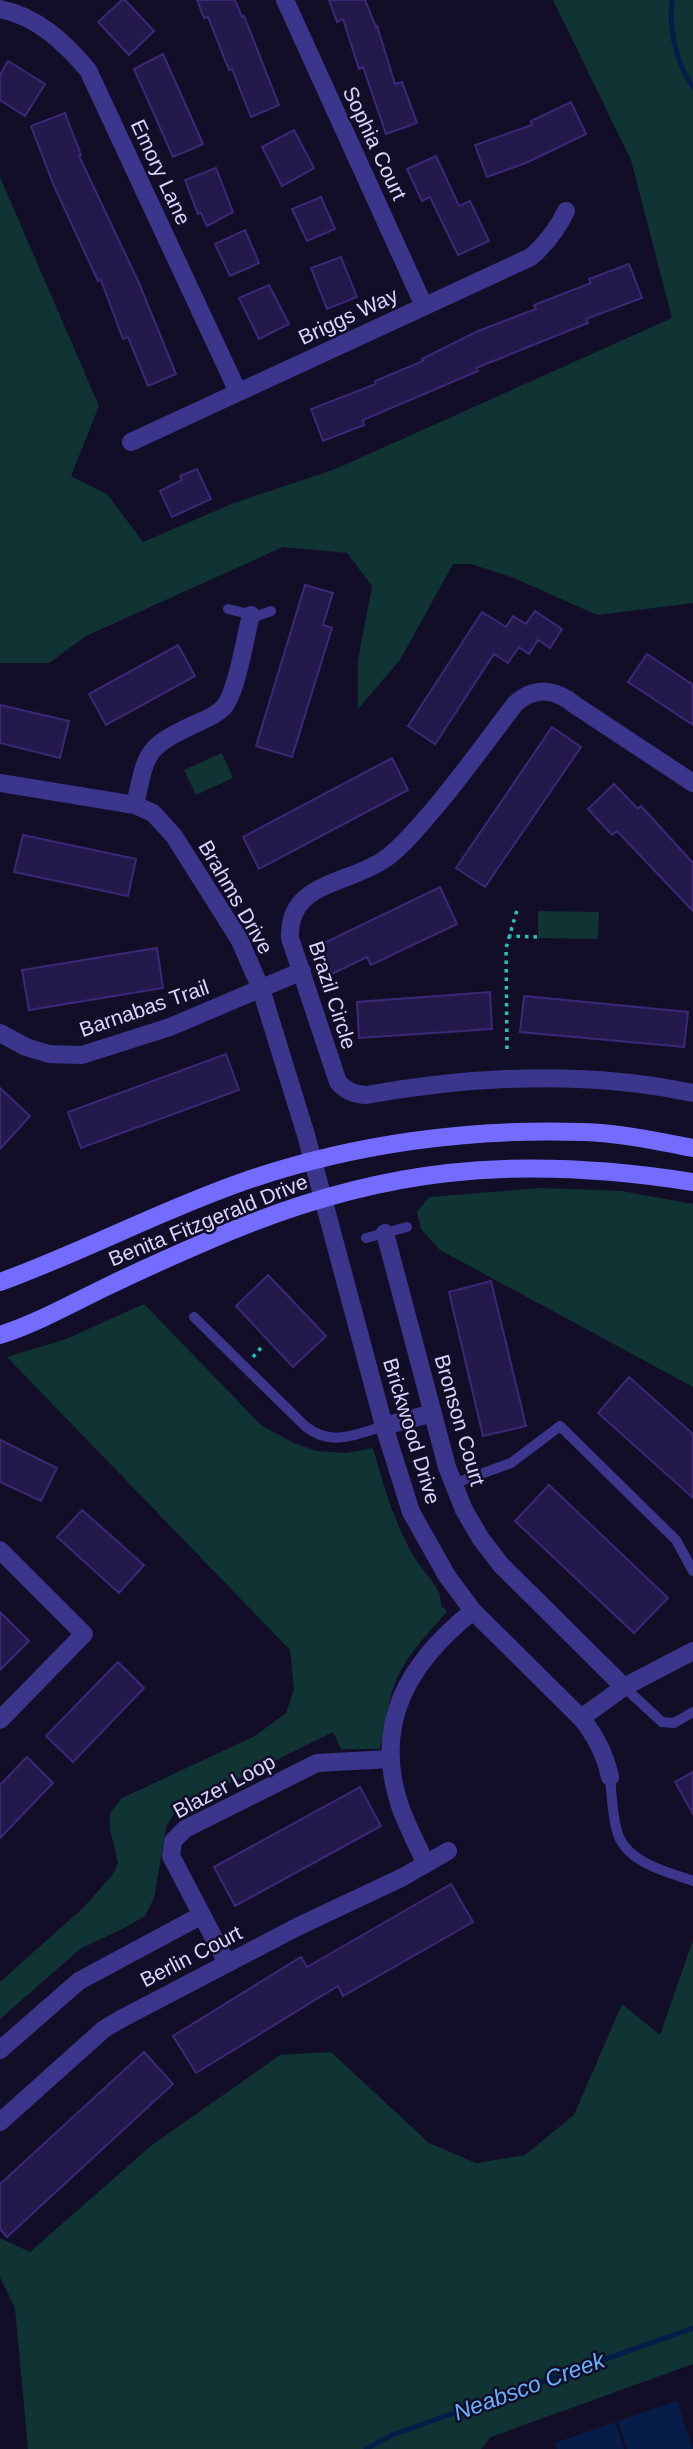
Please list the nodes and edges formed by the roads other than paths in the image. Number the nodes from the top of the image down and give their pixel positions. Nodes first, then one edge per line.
1 (285, 0) edge
2 (0, 9) edge
3 (566, 211) dead end
4 (424, 306) junction
5 (238, 392) junction
6 (131, 442) dead end
7 (228, 609) dead end
8 (271, 611) dead end
9 (251, 615) junction
10 (0, 783) edge
11 (693, 783) edge
12 (135, 805) junction
13 (302, 971) junction
14 (261, 989) junction
15 (0, 1033) edge
16 (693, 1093) edge
17 (693, 1148) edge
18 (313, 1161) junction
19 (693, 1182) edge
20 (324, 1197) junction
21 (407, 1227) dead end
22 (385, 1233) junction
23 (366, 1238) dead end
24 (0, 1282) edge
25 (194, 1317) dead end
26 (0, 1335) edge
27 (433, 1413) junction
28 (384, 1426) junction
29 (453, 1484) junction
30 (0, 1550) edge
31 (693, 1571) edge
32 (473, 1611) junction
33 (693, 1651) edge
34 (624, 1687) junction
35 (693, 1712) edge
36 (582, 1718) junction
37 (0, 1720) edge
38 (390, 1759) junction
39 (610, 1777) joint
40 (448, 1851) dead end
41 (426, 1864) junction
42 (693, 1881) edge
43 (202, 1915) junction
44 (227, 1963) junction
45 (0, 2050) edge
46 (0, 2122) edge

1 - 4 street, Sophia Court
2 - 5 street, Emory Lane
3 - 4 street, Briggs Way
4 - 5 street, Briggs Way
5 - 6 street, Briggs Way
7 - 9 lane
8 - 9 lane
9 - 12 street
10 - 12 street, Brahms Drive
11 - 13 street, Brazil Circle
12 - 14 street, Brahms Drive
13 - 14 street, Barnabas Trail
13 - 16 street, Brazil Circle
14 - 15 street, Barnabas Trail
14 - 18 street, Brahms Drive
17 - 18 main road, Benita Fitzgerald Drive
18 - 20 street, Brickwood Drive
18 - 24 main road, Benita Fitzgerald Drive
19 - 20 main road, Benita Fitzgerald Drive
20 - 26 main road, Benita Fitzgerald Drive
20 - 28 street, Brickwood Drive
21 - 22 lane
22 - 23 lane
22 - 27 street, Bronson Court
25 - 28 lane
27 - 28 street
27 - 29 street, Bronson Court
28 - 32 street, Brickwood Drive
29 - 31 lane
29 - 34 street, Bronson Court
30 - 37 street
32 - 36 street, Brickwood Drive
32 - 38 street
33 - 34 street
34 - 35 lane
34 - 36 street
36 - 39 street, Brickwood Drive
38 - 41 street
38 - 43 street, Blazer Loop
39 - 42 lane
40 - 41 street, Berlin Court
41 - 44 street, Berlin Court
43 - 44 street, Blazer Loop
43 - 45 street, Berlin Court
44 - 46 street, Berlin Court

